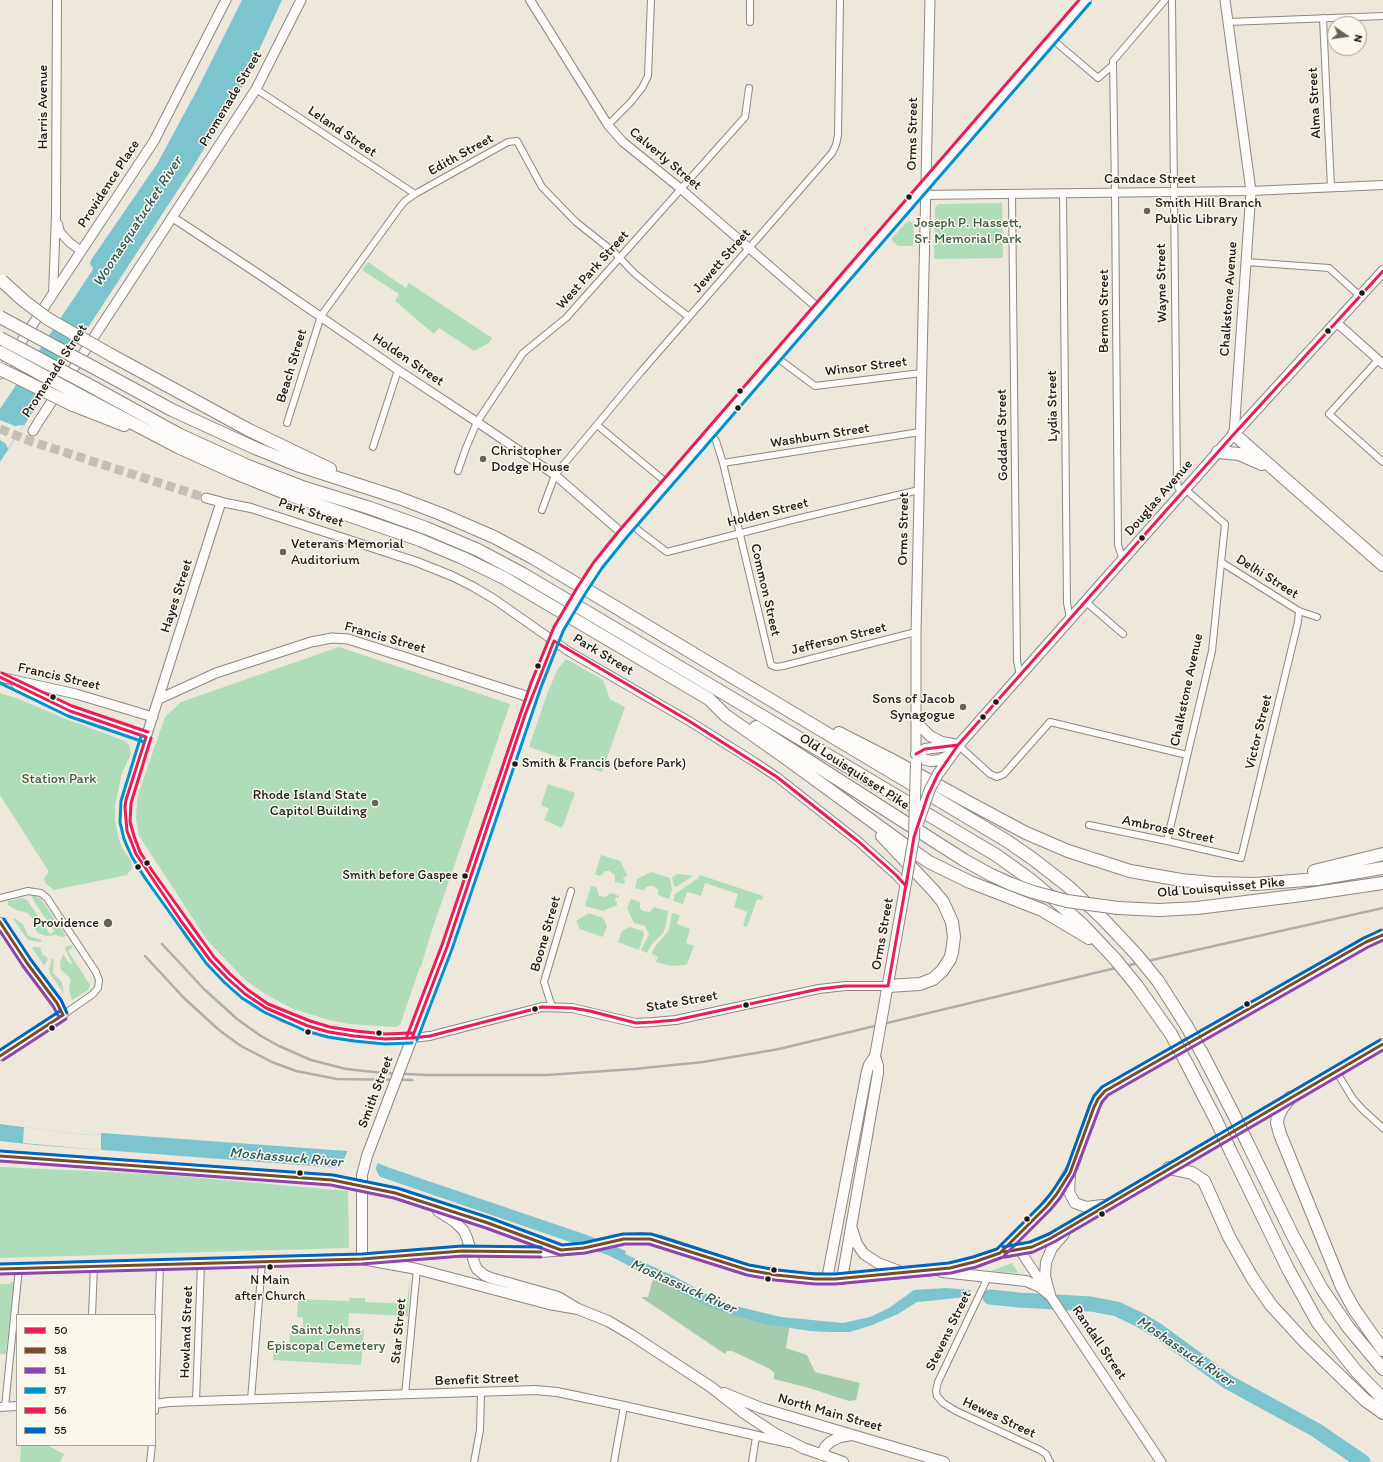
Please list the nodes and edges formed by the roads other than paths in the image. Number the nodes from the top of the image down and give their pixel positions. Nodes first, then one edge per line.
1 (57, 0) edge
2 (226, 0) edge
3 (301, 0) edge
4 (531, 0) edge
5 (651, 0) edge
6 (750, 0) edge
7 (840, 0) edge
8 (930, 0) edge
9 (1084, 0) edge
10 (1165, 0) edge
11 (1172, 0) edge
12 (1225, 0) edge
13 (1383, 16) edge
14 (1323, 18) junction
15 (750, 22) dead end
16 (1228, 22) junction
17 (1052, 39) junction
18 (1113, 63) junction
19 (749, 88) dead end
20 (256, 90) junction
21 (608, 125) junction
22 (1383, 185) edge
23 (1332, 187) junction
24 (681, 189) junction
25 (1251, 191) junction
26 (923, 192) junction
27 (1115, 192) junction
28 (1173, 192) junction
29 (1063, 193) junction
30 (415, 194) junction
31 (1012, 194) junction
32 (56, 215) junction
33 (172, 217) junction
34 (750, 248) junction
35 (81, 251) junction
36 (619, 259) junction
37 (1246, 262) junction
38 (1383, 271) edge
39 (1, 279) edge
40 (53, 294) junction
41 (1360, 296) junction
42 (818, 308) junction
43 (320, 316) junction
44 (689, 317) junction
45 (0, 318) edge
46 (1336, 322) junction
47 (0, 338) edge
48 (0, 352) edge
49 (776, 357) junction
50 (1381, 362) edge
51 (0, 369) edge
52 (398, 370) junction
53 (921, 372) junction
54 (0, 374) edge
55 (26, 383) junction
56 (287, 422) dead end
57 (477, 422) junction
58 (597, 425) junction
59 (33, 431) dead end
60 (920, 432) junction
61 (710, 433) junction
62 (1234, 434) junction
63 (164, 439) junction
64 (373, 447) dead end
65 (1218, 452) junction
66 (1383, 462) edge
67 (723, 463) junction
68 (458, 471) dead end
69 (555, 475) junction
70 (1281, 475) junction
71 (667, 483) junction
72 (369, 488) junction
73 (919, 490) junction
74 (1184, 491) junction
75 (206, 498) tunnel mouth
76 (221, 502) junction
77 (542, 510) dead end
78 (632, 523) junction
79 (739, 533) junction
80 (623, 534) junction
81 (1123, 560) junction
82 (1221, 562) junction
83 (1383, 565) edge
84 (1086, 602) junction
85 (1300, 611) junction
86 (1317, 617) dead end
87 (1070, 619) junction
88 (916, 632) junction
89 (1123, 634) dead end
90 (554, 641) junction
91 (770, 662) joint
92 (1020, 676) junction
93 (3, 678) edge
94 (532, 698) junction
95 (159, 699) junction
96 (709, 699) junction
97 (771, 699) junction
98 (916, 715) junction
99 (153, 716) junction
100 (146, 737) junction
101 (958, 745) junction
102 (951, 754) junction
103 (1187, 755) junction
104 (916, 758) junction
105 (856, 810) junction
106 (1089, 825) dead end
107 (914, 837) junction
108 (1167, 841) junction
109 (1383, 854) edge
110 (1241, 858) joint
111 (1383, 868) edge
112 (907, 881) junction
113 (1383, 882) edge
114 (1256, 884) junction
115 (571, 891) dead end
116 (0, 898) edge
117 (0, 922) edge
118 (1383, 935) edge
119 (1115, 959) junction
120 (888, 986) junction
121 (552, 1006) junction
122 (63, 1015) junction
123 (412, 1038) junction
124 (1383, 1044) edge
125 (0, 1056) edge
126 (875, 1056) junction
127 (1336, 1071) junction
128 (1290, 1098) junction
129 (1383, 1128) edge
130 (0, 1156) edge
131 (1073, 1166) junction
132 (1169, 1168) junction
133 (361, 1185) junction
134 (419, 1201) junction
135 (1111, 1202) junction
136 (852, 1223) junction
137 (1071, 1226) junction
138 (1013, 1240) junction
139 (561, 1250) junction
140 (1020, 1250) junction
141 (471, 1251) junction
142 (1000, 1253) junction
143 (362, 1259) junction
144 (262, 1262) junction
145 (201, 1264) junction
146 (160, 1265) junction
147 (94, 1266) junction
148 (19, 1268) junction
149 (0, 1269) edge
150 (417, 1269) junction
151 (934, 1270) junction
152 (903, 1273) junction
153 (988, 1277) junction
154 (842, 1278) junction
155 (827, 1279) junction
156 (1050, 1295) junction
157 (578, 1308) junction
158 (92, 1314) edge
159 (1383, 1350) edge
160 (1383, 1369) edge
161 (156, 1376) edge
162 (711, 1387) junction
163 (481, 1392) junction
164 (405, 1395) junction
165 (937, 1396) joint
166 (1383, 1399) edge
167 (251, 1400) junction
168 (196, 1401) junction
169 (156, 1404) edge
170 (16, 1406) edge
171 (624, 1406) junction
172 (2, 1407) edge
173 (1383, 1413) edge
174 (853, 1434) junction
175 (756, 1437) junction
176 (794, 1444) junction
177 (152, 1446) edge
178 (821, 1458) edge
179 (150, 1462) edge
180 (474, 1462) edge
181 (614, 1462) edge
182 (752, 1462) edge
183 (843, 1462) edge
184 (944, 1462) edge
185 (1050, 1462) edge
186 (1162, 1462) edge

1 - 32 street, Harris Avenue
2 - 35 main road, Providence Place
3 - 20 main road, Promenade Street
4 - 21 street, Calverly Street
5 - 21 street
6 - 15 street
7 - 34 street, Jewett Street
8 - 26 main road, Orms Street
9 - 17 main road, Smith Street
10 - 18 street
11 - 28 street, Wayne Street
12 - 16 main road, Chalkstone Avenue
13 - 14 street
14 - 16 street
14 - 23 street, Alma Street
16 - 25 main road, Chalkstone Avenue
17 - 18 street
17 - 26 main road, Smith Street
18 - 27 street, Bernon Street
19 - 24 street, West Park Street
20 - 30 street, Leland Street
20 - 33 main road, Promenade Street
21 - 24 street, Calverly Street
22 - 23 street, Candace Street
23 - 25 street, Candace Street
24 - 34 street, Calverly Street
24 - 36 street, West Park Street
25 - 28 street, Candace Street
25 - 37 main road, Chalkstone Avenue
26 - 31 street, Candace Street
26 - 42 main road, Smith Street
26 - 53 main road, Orms Street
27 - 28 street, Candace Street
27 - 29 street, Candace Street
27 - 81 street, Bernon Street
28 - 74 street, Wayne Street
29 - 31 street, Candace Street
29 - 87 street, Lydia Street
30 - 36 street, Edith Street
30 - 43 street, Edith Street
31 - 92 street, Goddard Street
32 - 35 street, Harris Avenue
32 - 40 street, Harris Avenue
33 - 43 street, Holden Street
33 - 59 main road, Promenade Street
34 - 42 street, Calverly Street
34 - 44 street, Jewett Street
35 - 40 main road, Providence Place
36 - 44 street
36 - 57 street, West Park Street
37 - 41 street
37 - 62 main road, Chalkstone Avenue
38 - 41 main road, Douglas Avenue
39 - 72 highway, bridge
40 - 54 main road, Providence Place
41 - 46 main road, Douglas Avenue
42 - 49 main road, Smith Street
43 - 52 street, Holden Street
43 - 56 street, Beach Street
44 - 58 street, Jewett Street
45 - 72 highway, bridge
46 - 50 street
46 - 62 main road, Douglas Avenue
47 - 119 highway, bridge
48 - 63 highway, bridge
49 - 53 street, Winsor Street
49 - 61 main road, Smith Street
50 - 66 street
51 - 55 highway, bridge
52 - 57 street, Holden Street
52 - 64 street
53 - 60 main road, Orms Street
54 - 55 highway, bridge
55 - 63 highway, bridge
57 - 68 street, West Park Street
57 - 69 street, Holden Street
58 - 69 street, Jewett Street
58 - 71 street
60 - 67 street, Washburn Street
60 - 73 main road, Orms Street
61 - 67 street, Common Street
61 - 71 main road, Smith Street
62 - 65 main road, Douglas Avenue
62 - 70 highway
63 - 96 highway
65 - 70 highway
65 - 74 main road, Douglas Avenue
67 - 79 street, Common Street
69 - 77 street, Jewett Street
69 - 80 street, Holden Street
70 - 83 highway
71 - 78 main road, Smith Street
72 - 97 highway
73 - 79 street, Holden Street
73 - 88 main road, Orms Street
74 - 81 main road, Douglas Avenue
74 - 82 street, Chalkstone Avenue
75 - 76 main road, Park Street
76 - 90 street, Park Street
76 - 95 main road, Hayes Street
78 - 79 street, Holden Street
78 - 80 main road, Smith Street
79 - 91 street, Common Street
80 - 90 main road, Smith Street, bridge
81 - 84 main road, Douglas Avenue
82 - 85 street, Delhi Street
82 - 103 street, Chalkstone Avenue
84 - 87 main road, Douglas Avenue
84 - 89 street
85 - 86 street, Delhi Street
85 - 110 street, Victor Street
87 - 92 main road, Douglas Avenue
88 - 91 street, Jefferson Street
88 - 98 main road, Orms Street
90 - 94 main road, Smith Street
90 - 112 street, Park Street
92 - 101 main road, Douglas Avenue
93 - 99 main road, Francis Street
93 - 100 main road, Francis Street
94 - 95 main road, Francis Street
94 - 123 main road, Smith Street
95 - 99 main road
96 - 105 highway
96 - 113 highway, Old Louisquisset Pike, bridge
97 - 114 highway, Old Louisquisset Pike
97 - 160 highway, bridge
98 - 101 main road
98 - 104 main road, Orms Street
99 - 100 main road
100 - 123 main road
101 - 102 main road, Douglas Avenue
101 - 103 street
101 - 104 main road
102 - 104 main road
102 - 107 main road, Douglas Avenue, bridge
103 - 108 street, Chalkstone Avenue
104 - 107 main road, Orms Street, bridge
105 - 119 highway
105 - 120 highway
106 - 108 street, Ambrose Street
107 - 112 main road, Orms Street, bridge
108 - 110 street, Ambrose Street
109 - 114 highway
111 - 114 highway, Old Louisquisset Pike
112 - 120 main road, Orms Street
115 - 121 street, Boone Street
116 - 122 street
117 - 122 street
118 - 131 main road
119 - 166 highway, bridge
120 - 121 street, State Street
120 - 126 main road, Orms Street, bridge
121 - 123 street, State Street
122 - 125 street
123 - 133 main road, Smith Street, bridge
124 - 127 main road
126 - 136 main road, Orms Street
126 - 155 main road, Orms Street
127 - 128 main road
127 - 129 street
128 - 132 main road
128 - 159 highway
130 - 133 main road
131 - 135 main road
131 - 138 main road
132 - 135 main road
132 - 173 highway
133 - 134 main road
133 - 143 main road, Smith Street
134 - 139 main road
134 - 141 main road, North Main Street
135 - 137 main road
136 - 152 main road
136 - 154 main road, Orms Street
137 - 140 main road
137 - 156 main road
138 - 140 main road, Randall Street
138 - 142 main road
139 - 141 main road
139 - 155 main road
140 - 142 main road
140 - 156 main road, Randall Street
141 - 143 main road
141 - 157 main road, North Main Street
142 - 151 main road
143 - 144 main road, North Main Street
143 - 150 main road, North Main Street
144 - 145 main road, North Main Street
144 - 167 street
145 - 146 main road, North Main Street
145 - 168 street, Howland Street
146 - 147 main road, North Main Street
146 - 161 street
147 - 148 main road, North Main Street
147 - 158 street
148 - 149 main road, North Main Street
148 - 172 street
150 - 157 main road, North Main Street
150 - 164 street, Star Street
151 - 152 main road
151 - 153 main road
152 - 154 main road
153 - 156 main road
153 - 165 street, Stevens Street
154 - 155 main road
156 - 186 main road, Randall Street
157 - 162 main road, North Main Street
162 - 174 main road, North Main Street
162 - 176 main road, North Main Street
163 - 164 street, Benefit Street
163 - 171 street, Benefit Street
163 - 180 street
164 - 167 street, Benefit Street
165 - 185 street, Hewes Street
167 - 168 street, Benefit Street
168 - 169 street, Benefit Street
170 - 172 street
171 - 175 street, Benefit Street
171 - 181 street
174 - 178 main road
174 - 184 main road, North Main Street
175 - 176 street, Benefit Street
175 - 182 street
176 - 178 main road, North Main Street
177 - 179 street
178 - 183 main road, North Main Street

